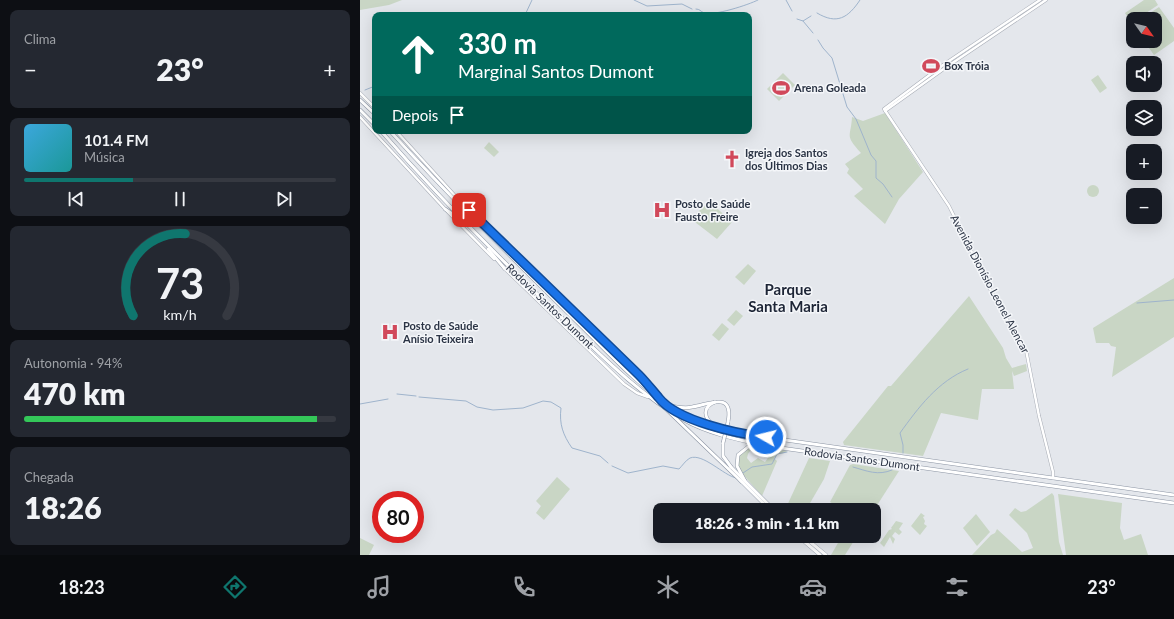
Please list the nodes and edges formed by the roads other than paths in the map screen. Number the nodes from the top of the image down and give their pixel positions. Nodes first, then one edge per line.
1 (1040, 0) edge
2 (1046, 0) edge
3 (360, 93) edge
4 (360, 100) edge
5 (372, 105) edge
6 (360, 110) edge
7 (885, 110) junction
8 (372, 111) edge
9 (360, 117) edge
10 (372, 122) edge
11 (372, 130) edge
12 (376, 134) edge
13 (383, 134) edge
14 (394, 134) edge
15 (399, 134) edge
16 (445, 209) junction
17 (461, 219) junction
18 (482, 230) junction
19 (481, 240) junction
20 (506, 246) junction
21 (505, 269) junction
22 (597, 335) junction
23 (623, 366) junction
24 (648, 397) junction
25 (659, 398) junction
26 (718, 401) junction
27 (669, 406) junction
28 (664, 408) junction
29 (716, 427) junction
30 (767, 446) junction
31 (1053, 478) junction
32 (744, 482) junction
33 (1174, 495) edge
34 (764, 503) edge
35 (766, 503) edge
36 (1174, 503) edge
37 (808, 543) edge
38 (810, 543) edge
39 (820, 555) edge
40 (826, 555) edge

1 - 7 main road
2 - 7 main road
3 - 5 main road
4 - 8 main road
6 - 10 main road
7 - 31 main road, Avenida Dionísio Leonel Alencar
9 - 11 main road
12 - 16 main road
13 - 17 main road, Rodovia Santos Dumont
14 - 18 main road, Rodovia Santos Dumont
15 - 20 main road
16 - 17 main road
16 - 21 main road
17 - 19 main road, Rodovia Santos Dumont
18 - 20 main road
18 - 23 main road, Rodovia Santos Dumont
19 - 21 main road
19 - 24 main road, Rodovia Santos Dumont
20 - 22 main road
21 - 24 main road
22 - 23 main road
22 - 25 main road
23 - 25 main road, Rodovia Santos Dumont
24 - 28 main road, Rodovia Santos Dumont
25 - 27 main road, Rodovia Santos Dumont
26 - 27 main road
26 - 29 main road
26 - 32 main road, bridge
27 - 29 main road, Rodovia Santos Dumont
28 - 30 main road, Rodovia Santos Dumont
28 - 32 main road
29 - 31 main road, Rodovia Santos Dumont
30 - 32 main road
30 - 36 main road, Rodovia Santos Dumont
31 - 33 main road, Rodovia Santos Dumont
32 - 34 main road
32 - 35 main road
37 - 39 main road
38 - 40 main road

